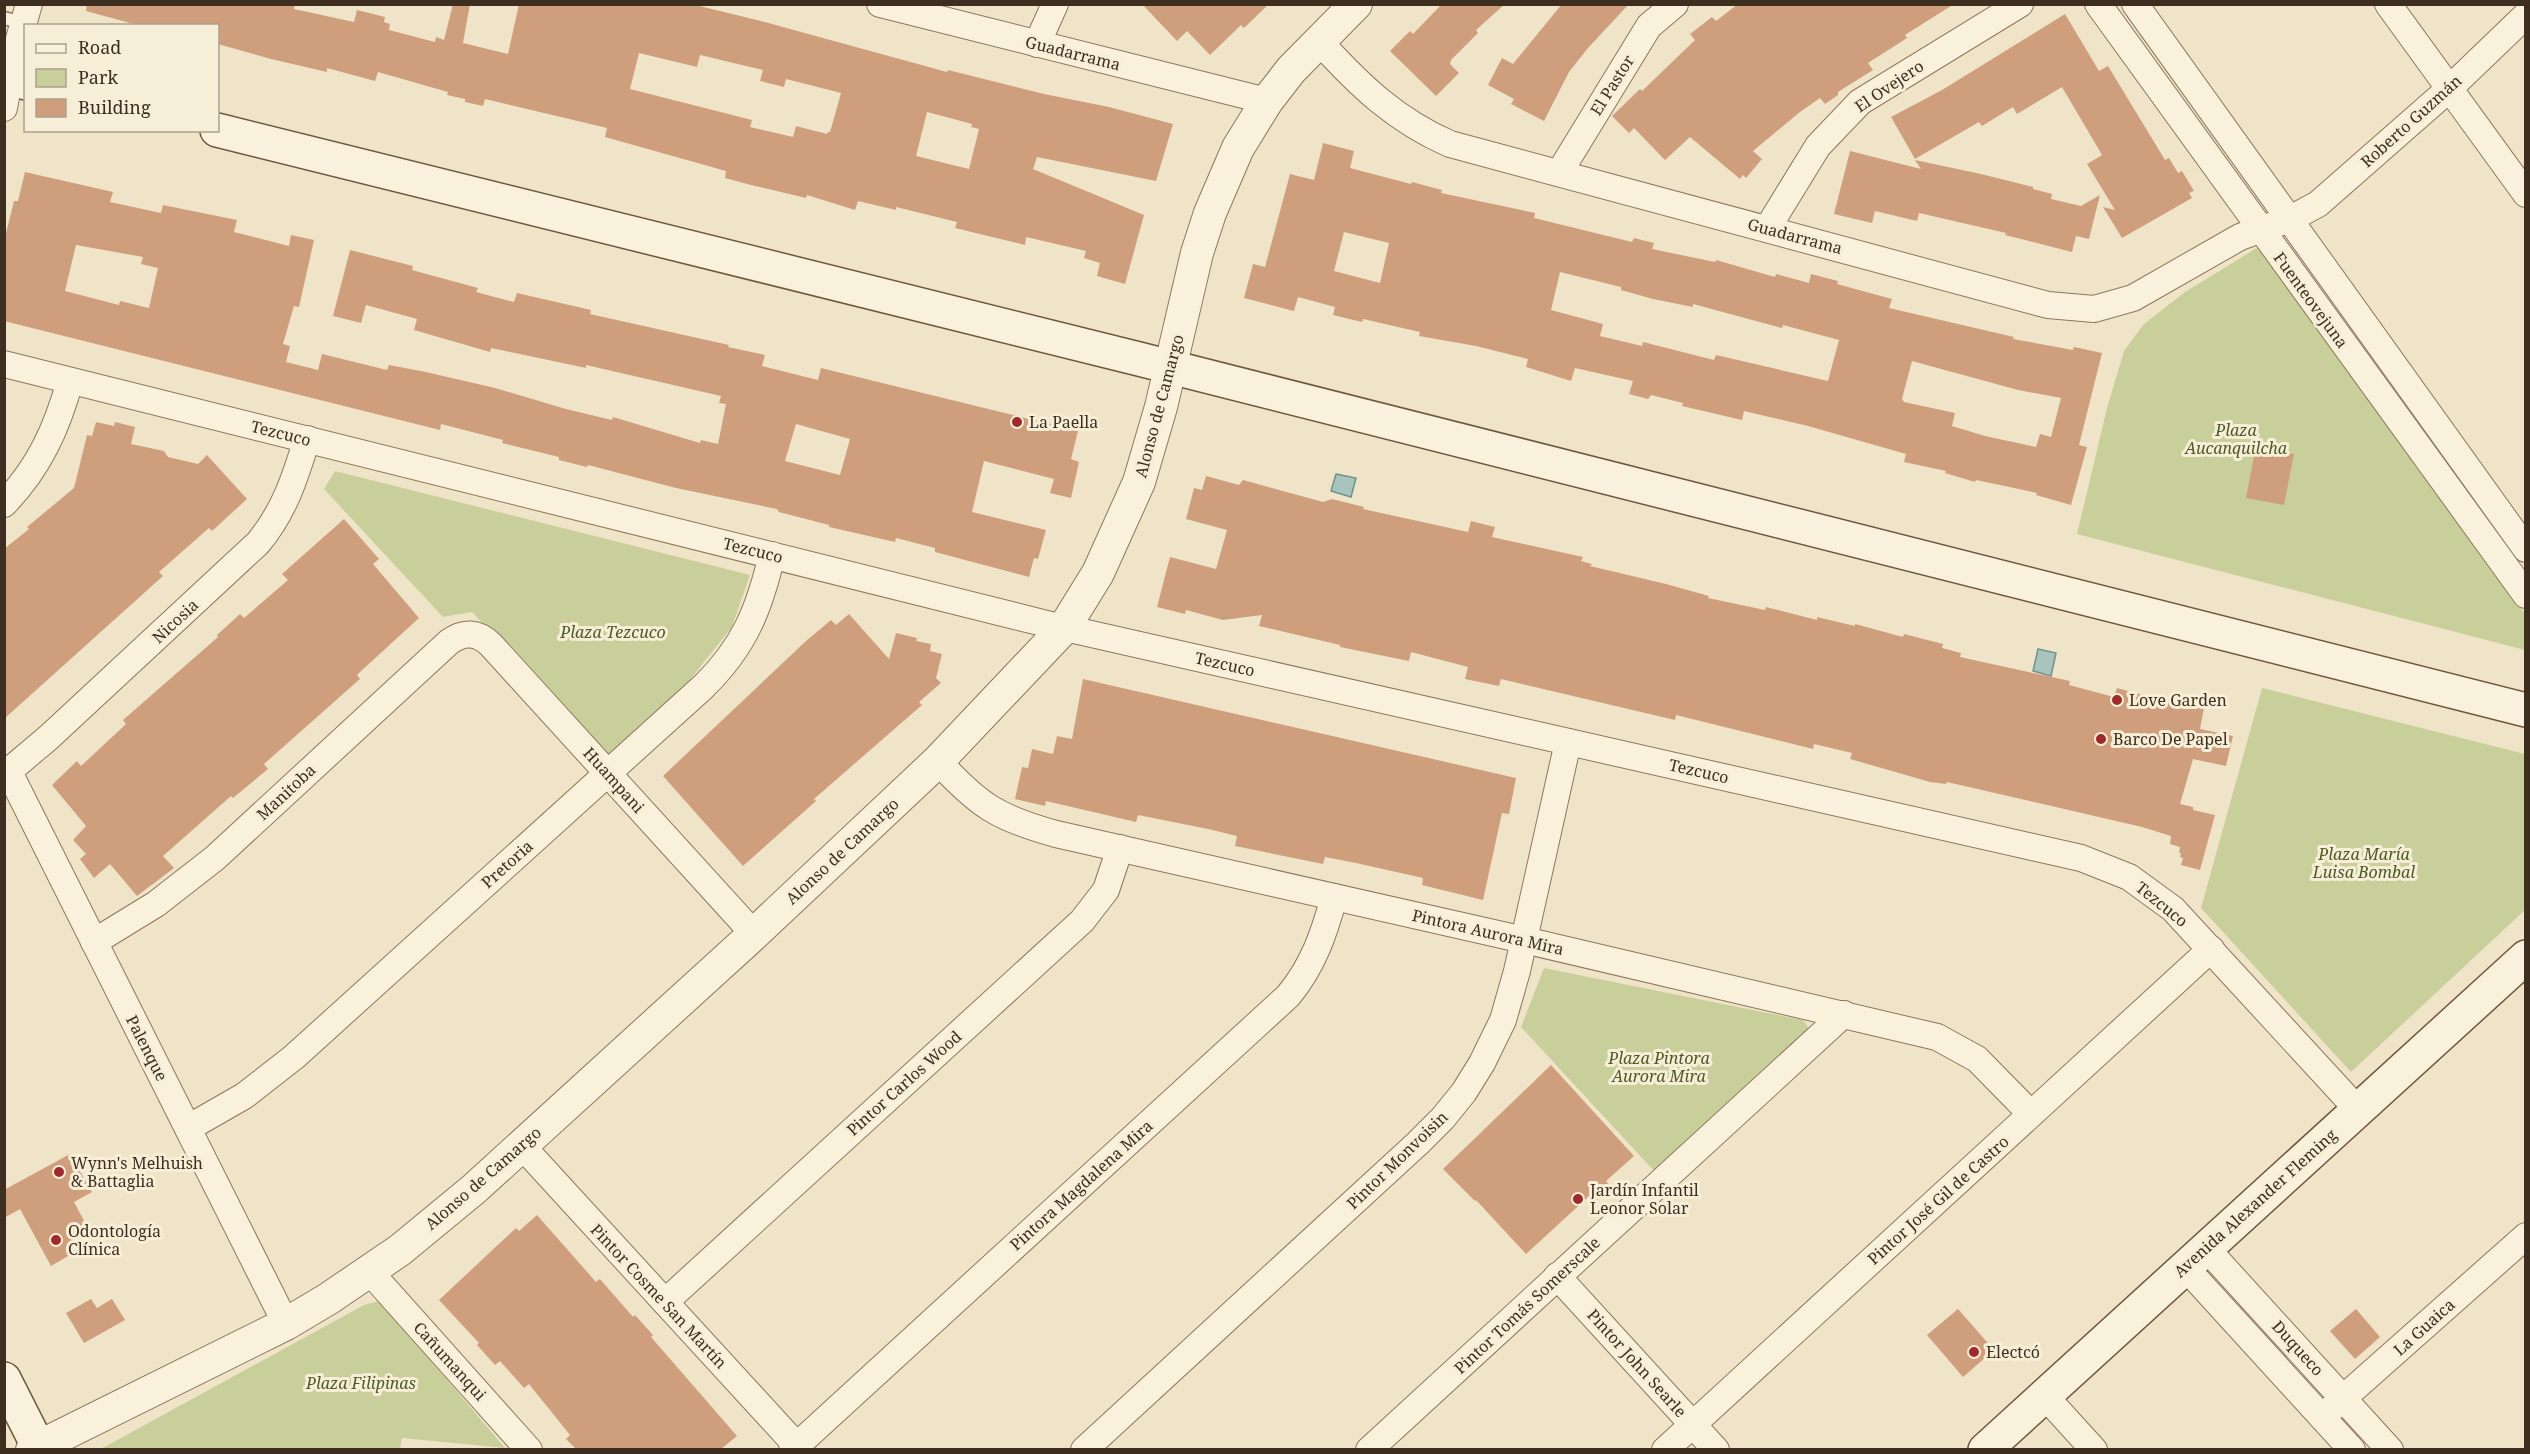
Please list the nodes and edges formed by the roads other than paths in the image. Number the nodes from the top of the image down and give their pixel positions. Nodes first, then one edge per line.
1 (880, 4) edge
2 (1055, 4) edge
3 (1356, 4) edge
4 (1675, 4) edge
5 (2020, 4) edge
6 (2098, 4) edge
7 (2135, 4) edge
8 (2388, 4) edge
9 (19, 15) edge
10 (2526, 15) edge
11 (1318, 41) junction
12 (1037, 44) junction
13 (11, 87) edge
14 (2449, 89) junction
15 (1267, 101) junction
16 (219, 130) edge
17 (1559, 173) junction
18 (2526, 194) edge
19 (2290, 219) junction
20 (1767, 229) junction
21 (2260, 230) junction
22 (4, 364) edge
23 (1171, 368) junction
24 (70, 381) junction
25 (307, 439) junction
26 (4, 504) edge
27 (2526, 549) edge
28 (772, 555) junction
29 (2526, 595) edge
30 (1064, 628) junction
31 (469, 634) joint
32 (2526, 710) edge
33 (1568, 742) junction
34 (938, 761) junction
35 (7, 774) edge
36 (608, 774) junction
37 (1120, 848) junction
38 (1334, 897) junction
39 (754, 934) junction
40 (1524, 940) junction
41 (94, 942) junction
42 (2211, 950) junction
43 (2526, 957) edge
44 (1844, 1014) junction
45 (2358, 1110) junction
46 (2031, 1114) junction
47 (188, 1128) junction
48 (522, 1146) junction
49 (2526, 1236) edge
50 (2196, 1257) junction
51 (370, 1272) junction
52 (1557, 1276) junction
53 (665, 1302) junction
54 (286, 1323) junction
55 (4, 1379) edge
56 (2044, 1395) junction
57 (2344, 1399) junction
58 (2322, 1417) junction
59 (1693, 1424) junction
60 (37, 1448) edge
61 (795, 1448) edge
62 (530, 1449) edge
63 (1084, 1449) edge
64 (1369, 1449) edge
65 (1665, 1449) edge
66 (1716, 1449) edge
67 (1985, 1449) edge
68 (2094, 1449) edge
69 (2352, 1449) edge
70 (2390, 1449) edge

1 - 12 street, Guadarrama
2 - 12 street
3 - 11 street, Alonso de Camargo
4 - 17 street, El Pastor
5 - 20 street, El Ovejero
6 - 21 street, Fuenteovejuna
7 - 19 street, Fuenteovejuna
8 - 14 street
9 - 13 street
10 - 14 street, Roberto Guzmán
11 - 15 street, Alonso de Camargo
11 - 17 street, Guadarrama
12 - 15 street, Guadarrama
14 - 18 street
14 - 19 street, Roberto Guzmán
15 - 23 street, Alonso de Camargo
16 - 23 main road
17 - 20 street, Guadarrama
19 - 21 street, Guadarrama
19 - 27 street, Fuenteovejuna
20 - 21 street, Guadarrama
21 - 29 street, Fuenteovejuna
22 - 24 street, Tezcuco
23 - 30 street, Alonso de Camargo
23 - 32 main road
24 - 25 street, Tezcuco
24 - 26 street
25 - 28 street, Tezcuco
25 - 35 street, Nicosia
28 - 30 street, Tezcuco
28 - 36 street, Pretoria
30 - 33 street, Tezcuco
30 - 34 street, Alonso de Camargo
31 - 36 street, Huampani
31 - 41 street, Manitoba
33 - 40 street, Pintor Monvoisin
33 - 42 street, Tezcuco
34 - 37 street, Pintora Aurora Mira
34 - 39 street, Alonso de Camargo
35 - 41 street, Palenque
36 - 39 street, Huampani
36 - 47 street, Pretoria
37 - 38 street, Pintora Aurora Mira
37 - 53 street, Pintor Carlos Wood
38 - 40 street, Pintora Aurora Mira
38 - 61 street, Pintora Magdalena Mira
39 - 48 street, Alonso de Camargo
40 - 44 street, Pintora Aurora Mira
40 - 63 street, Pintor Monvoisin
41 - 47 street, Palenque
42 - 45 street, Tezcuco
42 - 46 street, Pintor José Gil de Castro
43 - 45 main road, Avenida Alexander Fleming
44 - 46 street, Pintora Aurora Mira
44 - 52 street, Pintor Tomás Somerscale
45 - 50 main road, Avenida Alexander Fleming
46 - 59 street, Pintor José Gil de Castro
47 - 54 street, Palenque
48 - 51 street, Alonso de Camargo
48 - 53 street, Pintor Cosme San Martín
49 - 57 street, La Guaica
50 - 56 main road, Avenida Alexander Fleming
50 - 57 street, Duqueco
50 - 58 street, Duqueco
51 - 54 street, Alonso de Camargo
51 - 62 street, Cañumanqui
52 - 59 street, Pintor John Searle
52 - 64 street, Pintor Tomás Somerscale
53 - 61 street, Pintor Cosme San Martín
54 - 60 street, Alonso de Camargo
55 - 60 main road
56 - 67 main road, Avenida Alexander Fleming
56 - 68 street
57 - 58 street, La Guaica
57 - 70 street, Duqueco
58 - 69 street, Duqueco
59 - 65 street, Pintor José Gil de Castro
59 - 66 street, Pintor John Searle

